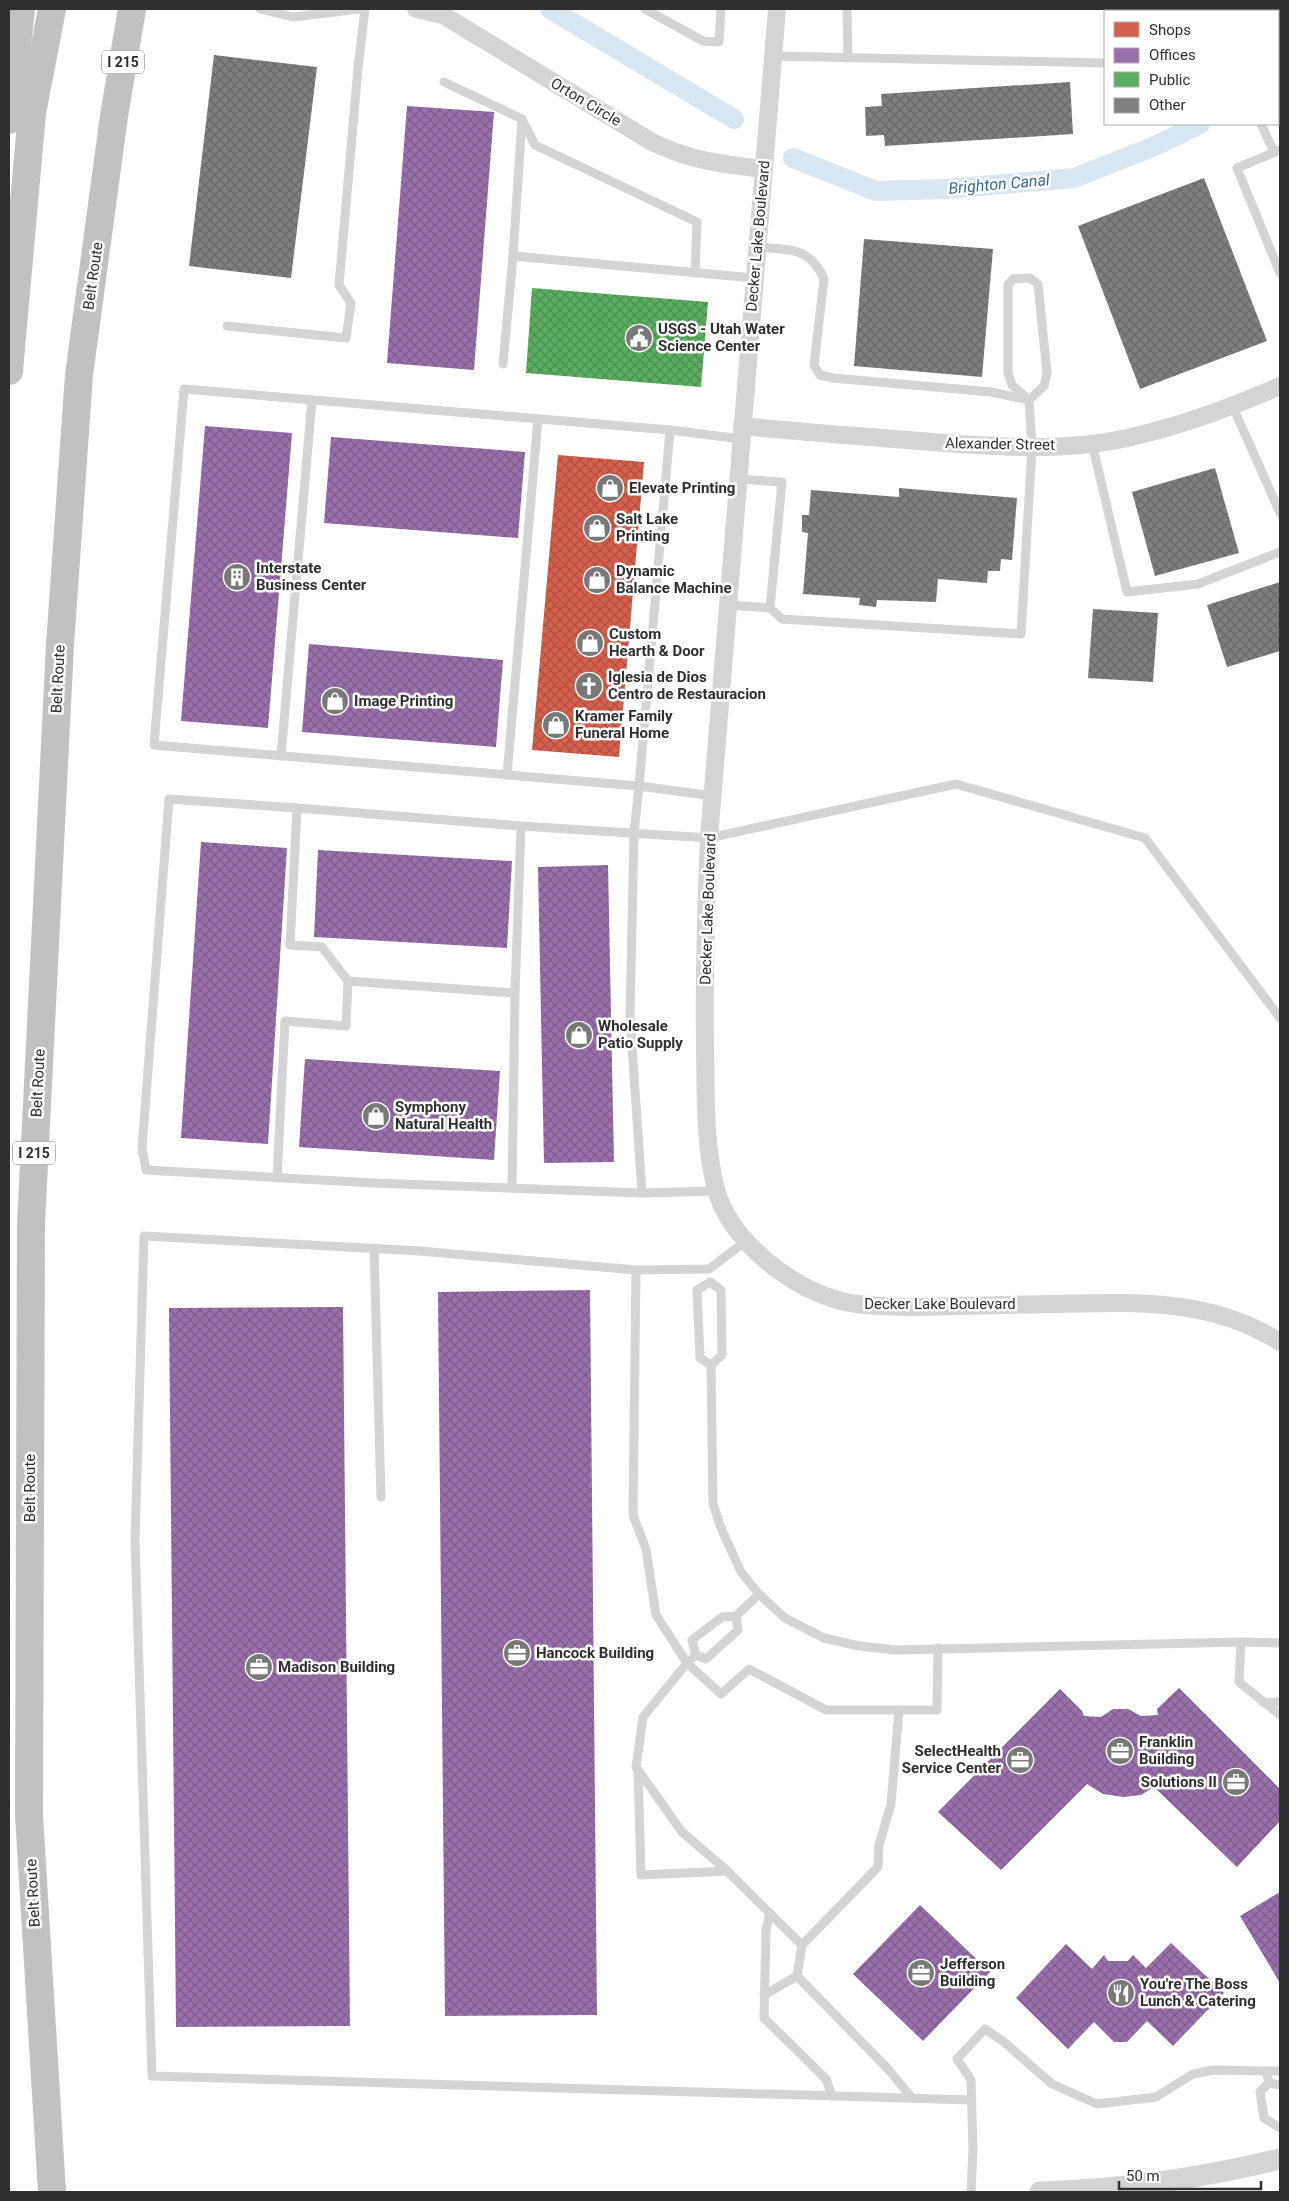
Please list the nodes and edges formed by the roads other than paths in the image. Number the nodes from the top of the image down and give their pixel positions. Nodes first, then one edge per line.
1 (21, 9) edge
2 (52, 9) edge
3 (132, 9) edge
4 (141, 9) edge
5 (260, 9) edge
6 (359, 9) edge
7 (366, 9) edge
8 (416, 9) edge
9 (645, 9) edge
10 (721, 9) edge
11 (777, 9) edge
12 (847, 9) edge
13 (774, 56) junction
14 (848, 58) junction
15 (1104, 63) edge
16 (444, 82) dead end
17 (114, 116) junction
18 (522, 119) junction
19 (9, 120) edge
20 (1263, 125) edge
21 (1277, 151) edge
22 (764, 170) junction
23 (758, 247) junction
24 (514, 256) junction
25 (695, 273) junction
26 (1280, 273) edge
27 (754, 278) junction
28 (227, 326) dead end
29 (503, 364) dead end
30 (9, 371) edge
31 (1280, 386) edge
32 (312, 400) junction
33 (1028, 400) junction
34 (1233, 407) junction
35 (538, 419) junction
36 (670, 430) junction
37 (741, 433) junction
38 (1092, 443) junction
39 (1032, 448) junction
40 (738, 479) junction
41 (1280, 513) edge
42 (1280, 552) edge
43 (728, 605) junction
44 (770, 608) junction
45 (281, 756) junction
46 (507, 775) junction
47 (639, 786) junction
48 (712, 796) junction
49 (297, 808) junction
50 (522, 826) junction
51 (634, 833) junction
52 (709, 838) junction
53 (348, 981) junction
54 (515, 993) junction
55 (1279, 1014) edge
56 (278, 1178) junction
57 (512, 1188) junction
58 (717, 1191) junction
59 (642, 1193) junction
60 (746, 1241) junction
61 (374, 1248) junction
62 (709, 1269) junction
63 (636, 1270) junction
64 (710, 1282) junction
65 (1280, 1342) edge
66 (711, 1365) junction
67 (380, 1497) dead end
68 (759, 1594) junction
69 (736, 1616) junction
70 (1241, 1642) junction
71 (1280, 1643) edge
72 (938, 1648) junction
73 (696, 1655) junction
74 (687, 1663) junction
75 (1280, 1702) edge
76 (1264, 1703) junction
77 (899, 1710) junction
78 (1280, 1715) edge
79 (638, 1770) junction
80 (728, 1872) junction
81 (770, 1913) junction
82 (802, 1945) junction
83 (797, 1976) junction
84 (764, 1994) junction
85 (1266, 2071) junction
86 (1280, 2071) edge
87 (1269, 2083) junction
88 (1280, 2085) edge
89 (832, 2096) junction
90 (912, 2098) junction
91 (972, 2100) junction
92 (1280, 2128) edge
93 (1280, 2159) edge
94 (52, 2192) edge
95 (971, 2192) edge
96 (1040, 2192) edge

1 - 19 highway
2 - 30 highway
3 - 17 highway, Belt Route / I 215
4 - 17 highway
5 - 6 lane
7 - 28 lane
8 - 22 street, Orton Circle
9 - 10 lane
11 - 13 street, Decker Lake Boulevard
12 - 14 lane
13 - 14 lane
13 - 22 street, Decker Lake Boulevard
14 - 15 lane
16 - 18 lane
17 - 94 highway, Belt Route / I 215
18 - 24 lane
18 - 25 lane
20 - 21 lane
21 - 26 lane
22 - 23 street, Decker Lake Boulevard
23 - 27 street, Decker Lake Boulevard
23 - 33 lane
24 - 25 lane
24 - 29 lane
25 - 27 lane
27 - 37 street, Decker Lake Boulevard
31 - 34 street, Alexander Street
32 - 35 lane
32 - 45 lane
32 - 45 lane
33 - 33 lane
33 - 39 lane
34 - 38 street, Alexander Street
34 - 41 lane
35 - 36 lane
35 - 46 lane
36 - 37 lane
36 - 47 lane
37 - 39 street, Alexander Street
37 - 40 street, Decker Lake Boulevard
38 - 39 street, Alexander Street
38 - 42 lane
39 - 44 lane
40 - 43 street, Decker Lake Boulevard
40 - 44 lane
43 - 44 lane
43 - 48 street, Decker Lake Boulevard
45 - 46 lane
46 - 47 lane
47 - 48 lane
47 - 51 lane
48 - 52 street, Decker Lake Boulevard
49 - 50 lane
49 - 53 lane
49 - 56 lane
50 - 51 lane
50 - 54 lane
51 - 52 lane
51 - 59 lane
52 - 55 lane
52 - 58 street, Decker Lake Boulevard
53 - 54 lane
53 - 56 lane
54 - 57 lane
56 - 57 lane
57 - 59 lane
58 - 59 lane
58 - 60 street, Decker Lake Boulevard
60 - 62 lane
60 - 65 street, Decker Lake Boulevard
61 - 63 lane
61 - 67 lane
61 - 89 lane
62 - 63 lane
62 - 64 lane
63 - 74 lane
64 - 66 lane
64 - 66 lane
66 - 68 lane
68 - 69 lane
68 - 72 lane
69 - 73 lane
69 - 73 lane
70 - 71 lane
70 - 72 lane
70 - 76 lane
72 - 77 lane
73 - 74 lane
74 - 77 lane
74 - 79 lane
75 - 76 lane
76 - 78 lane
77 - 82 lane
79 - 80 lane
79 - 80 lane
80 - 81 lane
81 - 82 lane
81 - 84 lane
82 - 83 lane
83 - 84 lane
83 - 90 lane
84 - 89 lane
85 - 86 lane
85 - 87 lane
85 - 91 lane
87 - 88 lane
87 - 92 lane
89 - 90 lane
90 - 91 lane
91 - 95 lane
93 - 96 street

